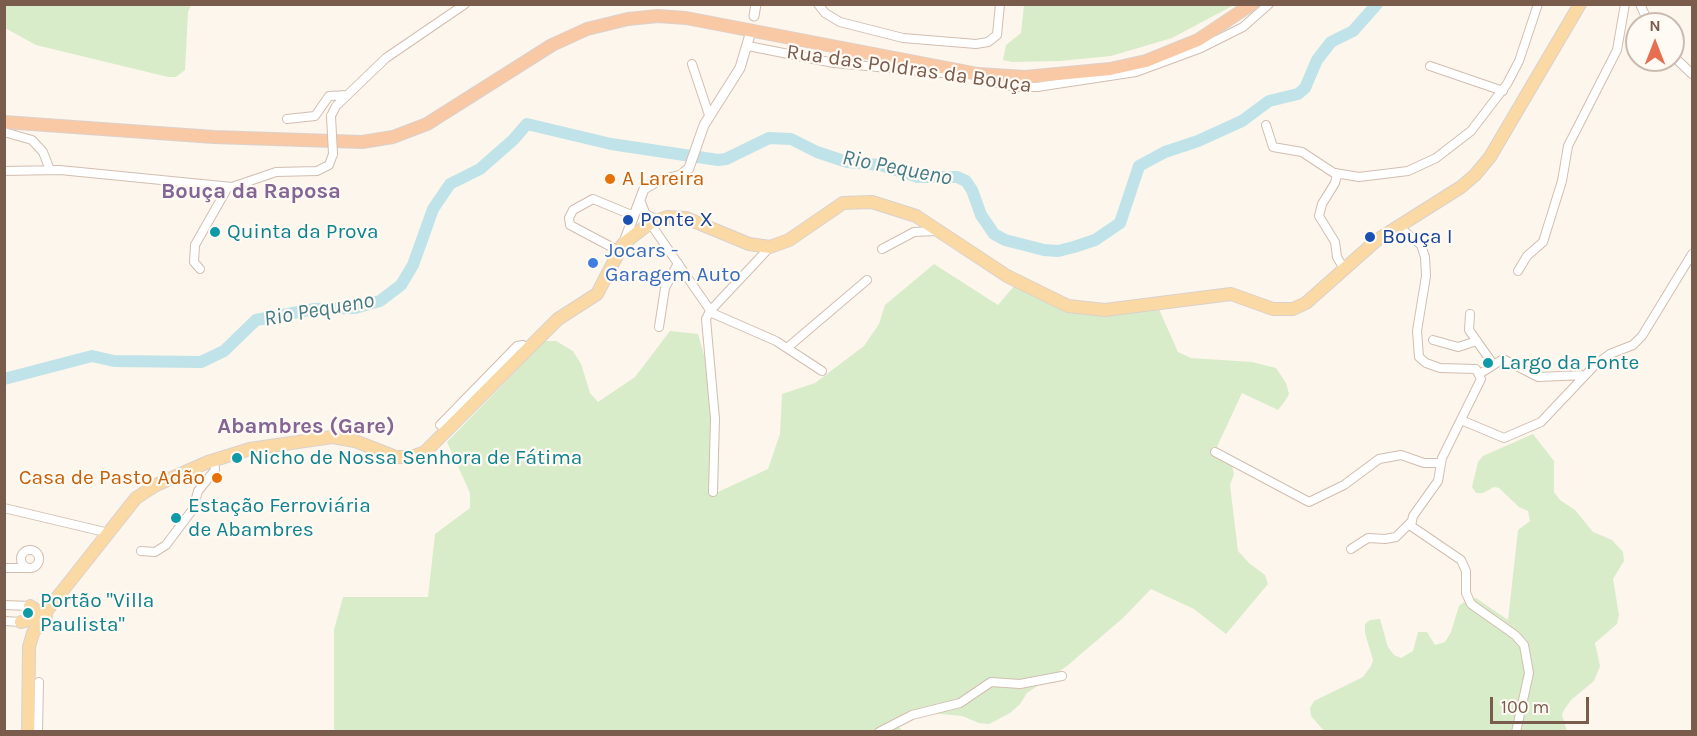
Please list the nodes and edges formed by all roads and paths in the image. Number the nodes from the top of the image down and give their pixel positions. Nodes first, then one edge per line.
1 (756, 4) edge
2 (818, 4) edge
3 (1000, 4) edge
4 (1241, 4) edge
5 (1252, 4) edge
6 (1269, 4) edge
7 (1538, 4) edge
8 (1580, 4) edge
9 (1625, 4) edge
10 (459, 6) edge
11 (754, 15) dead end
12 (751, 31) dead end
13 (748, 46) junction
14 (692, 64) dead end
15 (1430, 66) dead end
16 (1503, 91) junction
17 (347, 95) junction
18 (710, 115) junction
19 (4, 116) edge
20 (287, 119) dead end
21 (4, 122) edge
22 (1266, 125) dead end
23 (4, 132) edge
24 (50, 170) junction
25 (4, 171) edge
26 (1335, 173) junction
27 (228, 187) junction
28 (642, 216) junction
29 (1398, 226) junction
30 (941, 231) junction
31 (770, 247) junction
32 (621, 248) junction
33 (882, 249) dead end
34 (1692, 254) edge
35 (678, 263) junction
36 (200, 269) dead end
37 (1344, 269) junction
38 (1518, 271) dead end
39 (867, 280) dead end
40 (710, 310) junction
41 (1470, 314) dead end
42 (660, 327) dead end
43 (1433, 340) dead end
44 (1477, 341) junction
45 (787, 348) junction
46 (529, 349) junction
47 (1493, 364) junction
48 (822, 371) dead end
49 (1480, 373) junction
50 (1585, 375) junction
51 (1461, 420) junction
52 (440, 425) dead end
53 (1215, 452) dead end
54 (214, 460) junction
55 (1440, 463) junction
56 (713, 492) dead end
57 (4, 508) edge
58 (1411, 522) junction
59 (110, 532) junction
60 (1351, 549) dead end
61 (141, 551) dead end
62 (22, 559) junction
63 (4, 568) edge
64 (16, 568) junction
65 (29, 568) junction
66 (56, 604) junction
67 (4, 605) edge
68 (30, 606) junction
69 (42, 617) junction
70 (4, 621) edge
71 (21, 622) junction
72 (33, 639) junction
73 (1062, 676) dead end
74 (39, 682) dead end
75 (33, 727) edge
76 (879, 732) edge
77 (1516, 732) edge

1 - 11 street
2 - 3 street
4 - 19 highway
5 - 21 highway
6 - 13 street, Rua das Poldras da Bouça
7 - 16 street
8 - 29 main road
9 - 38 street
10 - 17 street
12 - 13 street
13 - 18 street
14 - 18 street
15 - 16 street
16 - 26 street
17 - 20 street
17 - 27 street, bridge
18 - 28 street
22 - 26 street
23 - 24 street
24 - 25 street
24 - 27 street
26 - 37 street
27 - 36 street
28 - 31 main road
28 - 32 main road
28 - 32 street
28 - 35 street
29 - 37 main road
29 - 49 street
30 - 31 main road
30 - 33 street
30 - 37 main road
31 - 40 street
32 - 46 main road
34 - 50 street
35 - 40 street
35 - 42 street
39 - 45 street
40 - 45 street
40 - 56 street
41 - 44 street
43 - 44 street
44 - 47 street
45 - 48 street
46 - 52 street
46 - 54 main road
47 - 49 street
47 - 50 street
49 - 51 street
50 - 51 street
51 - 55 street
53 - 55 street
54 - 59 main road
54 - 61 street
55 - 58 street
57 - 59 street
58 - 60 street
58 - 77 street
59 - 66 main road
62 - 64 street
62 - 65 street
62 - 65 street
63 - 64 street
64 - 65 street
66 - 68 main road
66 - 69 main road
66 - 72 main road
67 - 68 street
68 - 69 main road
69 - 71 main road
69 - 72 main road
70 - 71 street
71 - 72 main road
72 - 75 main road
73 - 76 street
74 - 75 street

